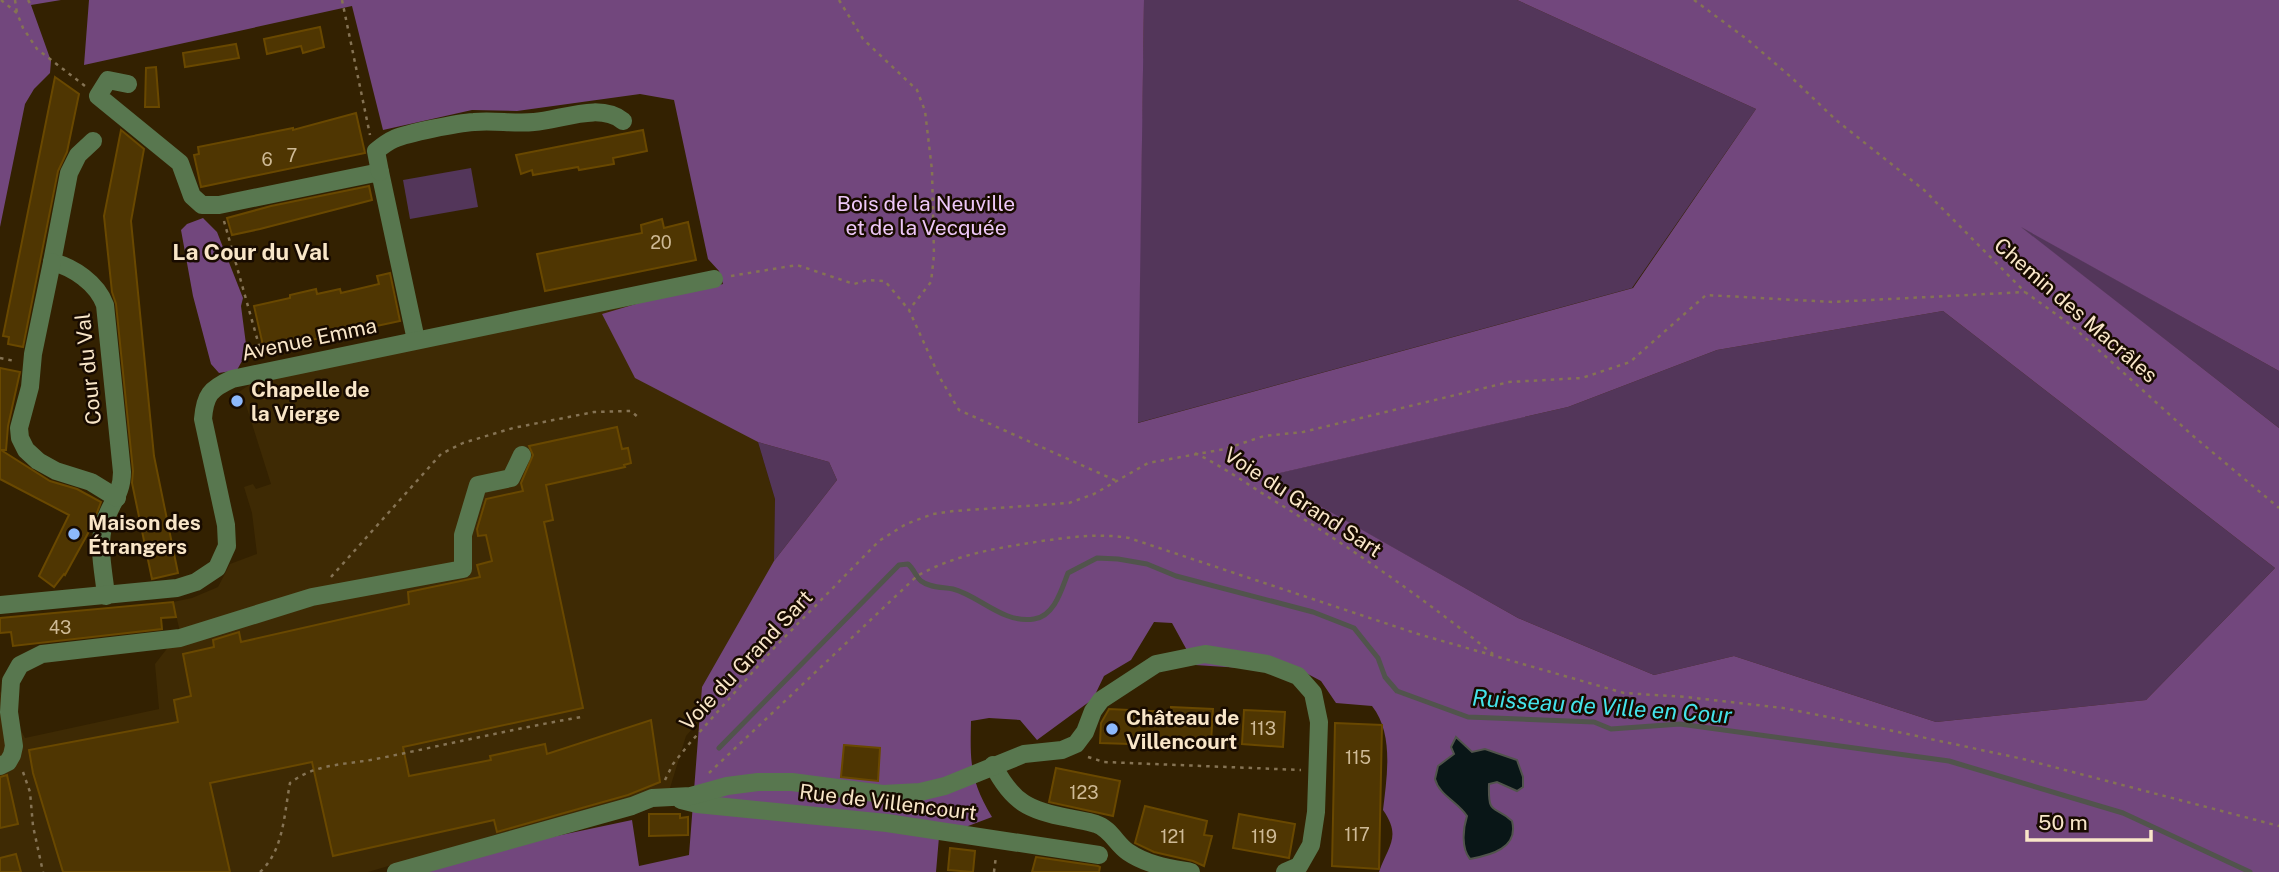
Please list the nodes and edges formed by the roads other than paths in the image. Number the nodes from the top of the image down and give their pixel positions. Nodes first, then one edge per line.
1 (128, 83) dead end
2 (623, 121) dead end
3 (93, 141) dead end
4 (380, 172) junction
5 (51, 262) junction
6 (714, 279) road end
7 (416, 340) junction
8 (522, 455) dead end
9 (117, 498) junction
10 (106, 596) junction
11 (0, 605) edge
12 (993, 765) junction
13 (0, 766) edge
14 (666, 797) junction
15 (1100, 855) dead end
16 (396, 872) edge
17 (1191, 872) edge
18 (1285, 872) edge

1 - 4 street
2 - 4 street
3 - 5 street, Cour du Val
4 - 7 street
5 - 9 street, Cour du Val
5 - 9 street, Cour du Val
6 - 7 street, Avenue Emma
7 - 10 street, Avenue Emma
8 - 13 street
9 - 10 street, Cour du Val
10 - 11 street
12 - 14 street, Rue de Villencourt
12 - 17 street, Rue de Villencourt
12 - 18 street, Rue de Villencourt
14 - 15 street, Rue de Villencourt
14 - 16 street, Rue de Villencourt

